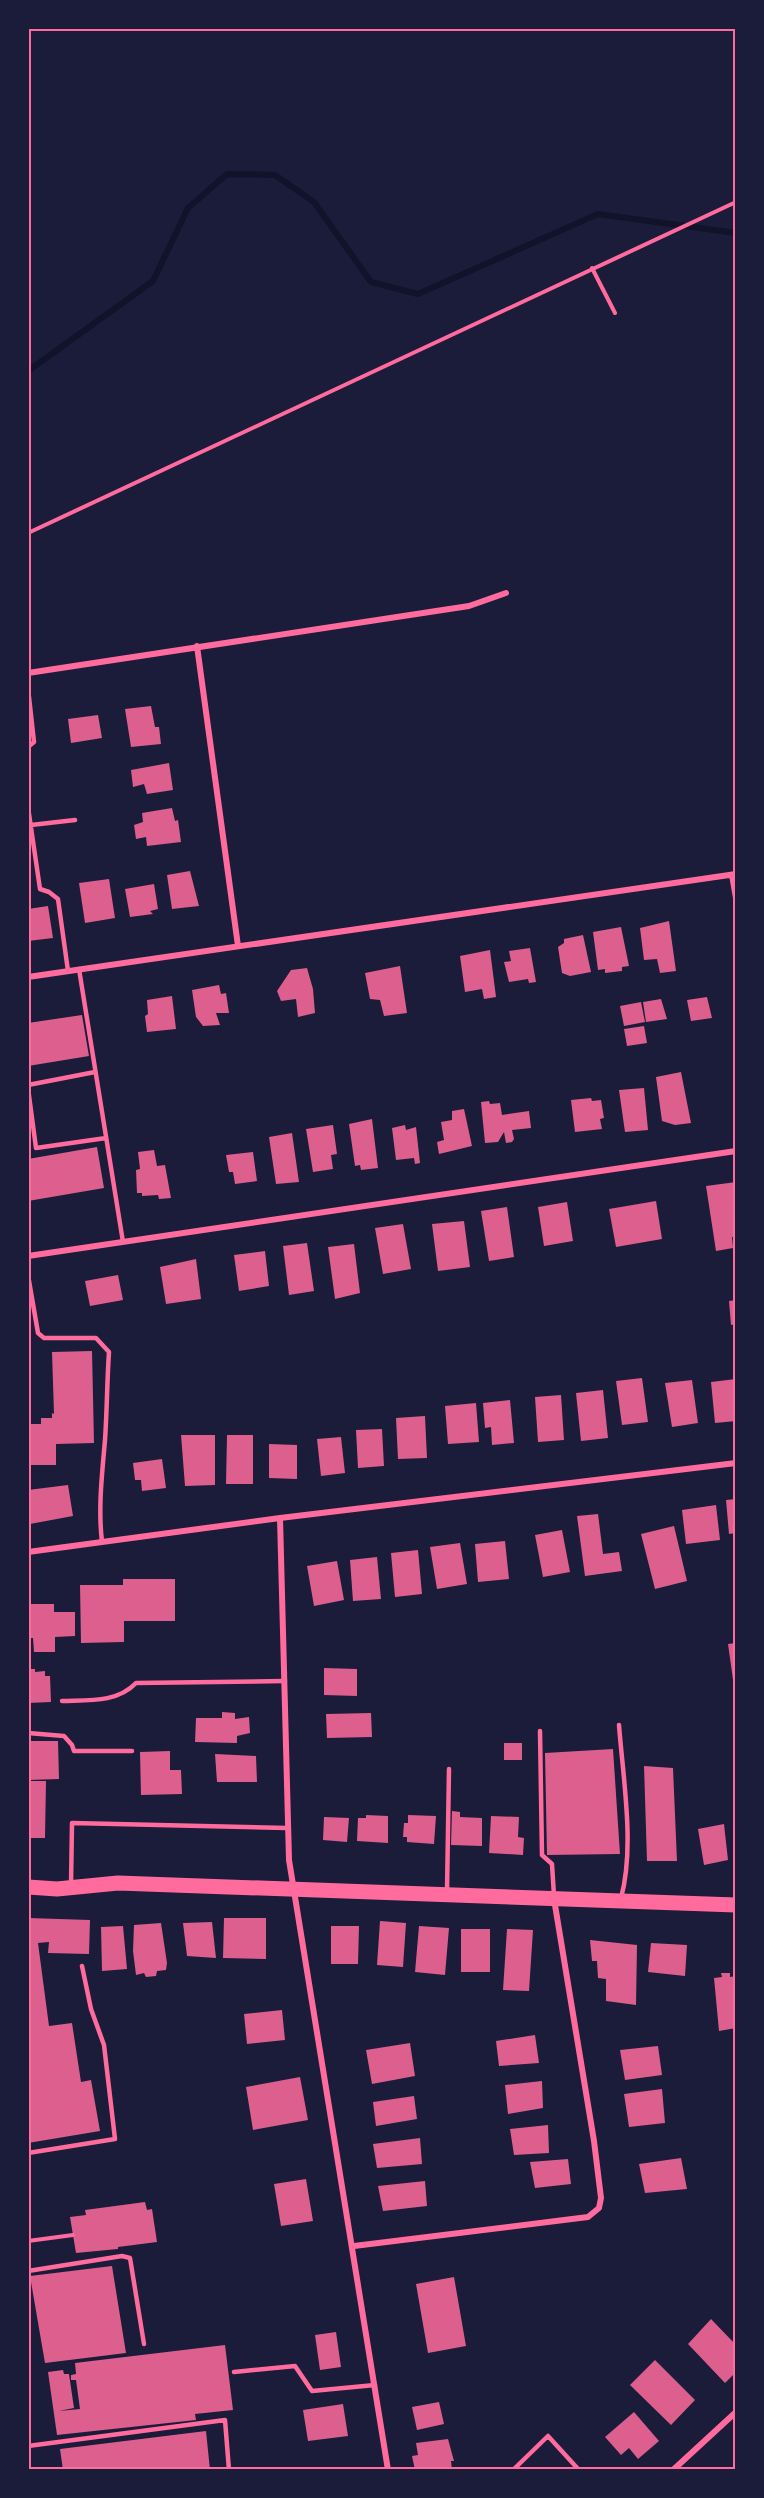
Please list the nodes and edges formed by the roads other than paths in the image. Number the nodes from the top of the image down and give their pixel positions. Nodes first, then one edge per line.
1 (506, 593) dead end
2 (196, 646) junction
3 (28, 673) edge
4 (28, 688) edge
5 (28, 747) edge
6 (28, 807) edge
7 (75, 820) dead end
8 (31, 825) junction
9 (734, 874) edge
10 (735, 898) edge
11 (238, 946) junction
12 (80, 969) junction
13 (68, 971) junction
14 (28, 977) edge
15 (95, 1072) junction
16 (28, 1086) edge
17 (106, 1138) junction
18 (735, 1151) edge
19 (123, 1242) junction
20 (28, 1256) edge
21 (28, 1275) edge
22 (735, 1463) edge
23 (280, 1518) junction
24 (102, 1542) junction
25 (28, 1552) edge
26 (285, 1681) junction
27 (62, 1701) dead end
28 (619, 1725) dead end
29 (540, 1731) dead end
30 (28, 1734) edge
31 (132, 1751) dead end
32 (448, 1769) dead end
33 (287, 1828) junction
34 (28, 1887) edge
35 (70, 1887) junction
36 (293, 1888) junction
37 (447, 1896) junction
38 (554, 1899) junction
39 (620, 1901) junction
40 (735, 1905) edge
41 (82, 1966) dead end
42 (28, 2153) edge
43 (354, 2246) junction
44 (28, 2271) edge
45 (144, 2344) dead end
46 (234, 2372) dead end
47 (375, 2385) junction
48 (735, 2412) edge
49 (28, 2446) edge
50 (229, 2469) edge
51 (388, 2469) edge
52 (514, 2469) edge
53 (579, 2469) edge
54 (672, 2469) edge

1 - 2 street
2 - 3 street
2 - 11 street
4 - 5 lane
6 - 8 lane
7 - 8 lane
8 - 13 lane
9 - 10 street
9 - 11 street
11 - 12 street
12 - 13 street
12 - 15 lane
13 - 14 street
15 - 16 lane
15 - 17 lane
16 - 17 lane
17 - 19 lane
18 - 19 street
19 - 20 street
21 - 24 lane
22 - 23 street
23 - 24 street
23 - 26 street
24 - 25 street
26 - 27 lane
26 - 33 street
28 - 39 lane
29 - 38 lane
30 - 31 lane
32 - 37 lane
33 - 35 lane
33 - 36 street
34 - 35 main road
35 - 36 main road
36 - 37 main road
36 - 43 street
37 - 38 main road
38 - 39 main road
38 - 43 street
39 - 40 main road
41 - 42 lane
43 - 47 street
44 - 45 lane
46 - 47 lane
47 - 51 street
48 - 54 street
49 - 50 lane
52 - 53 lane

